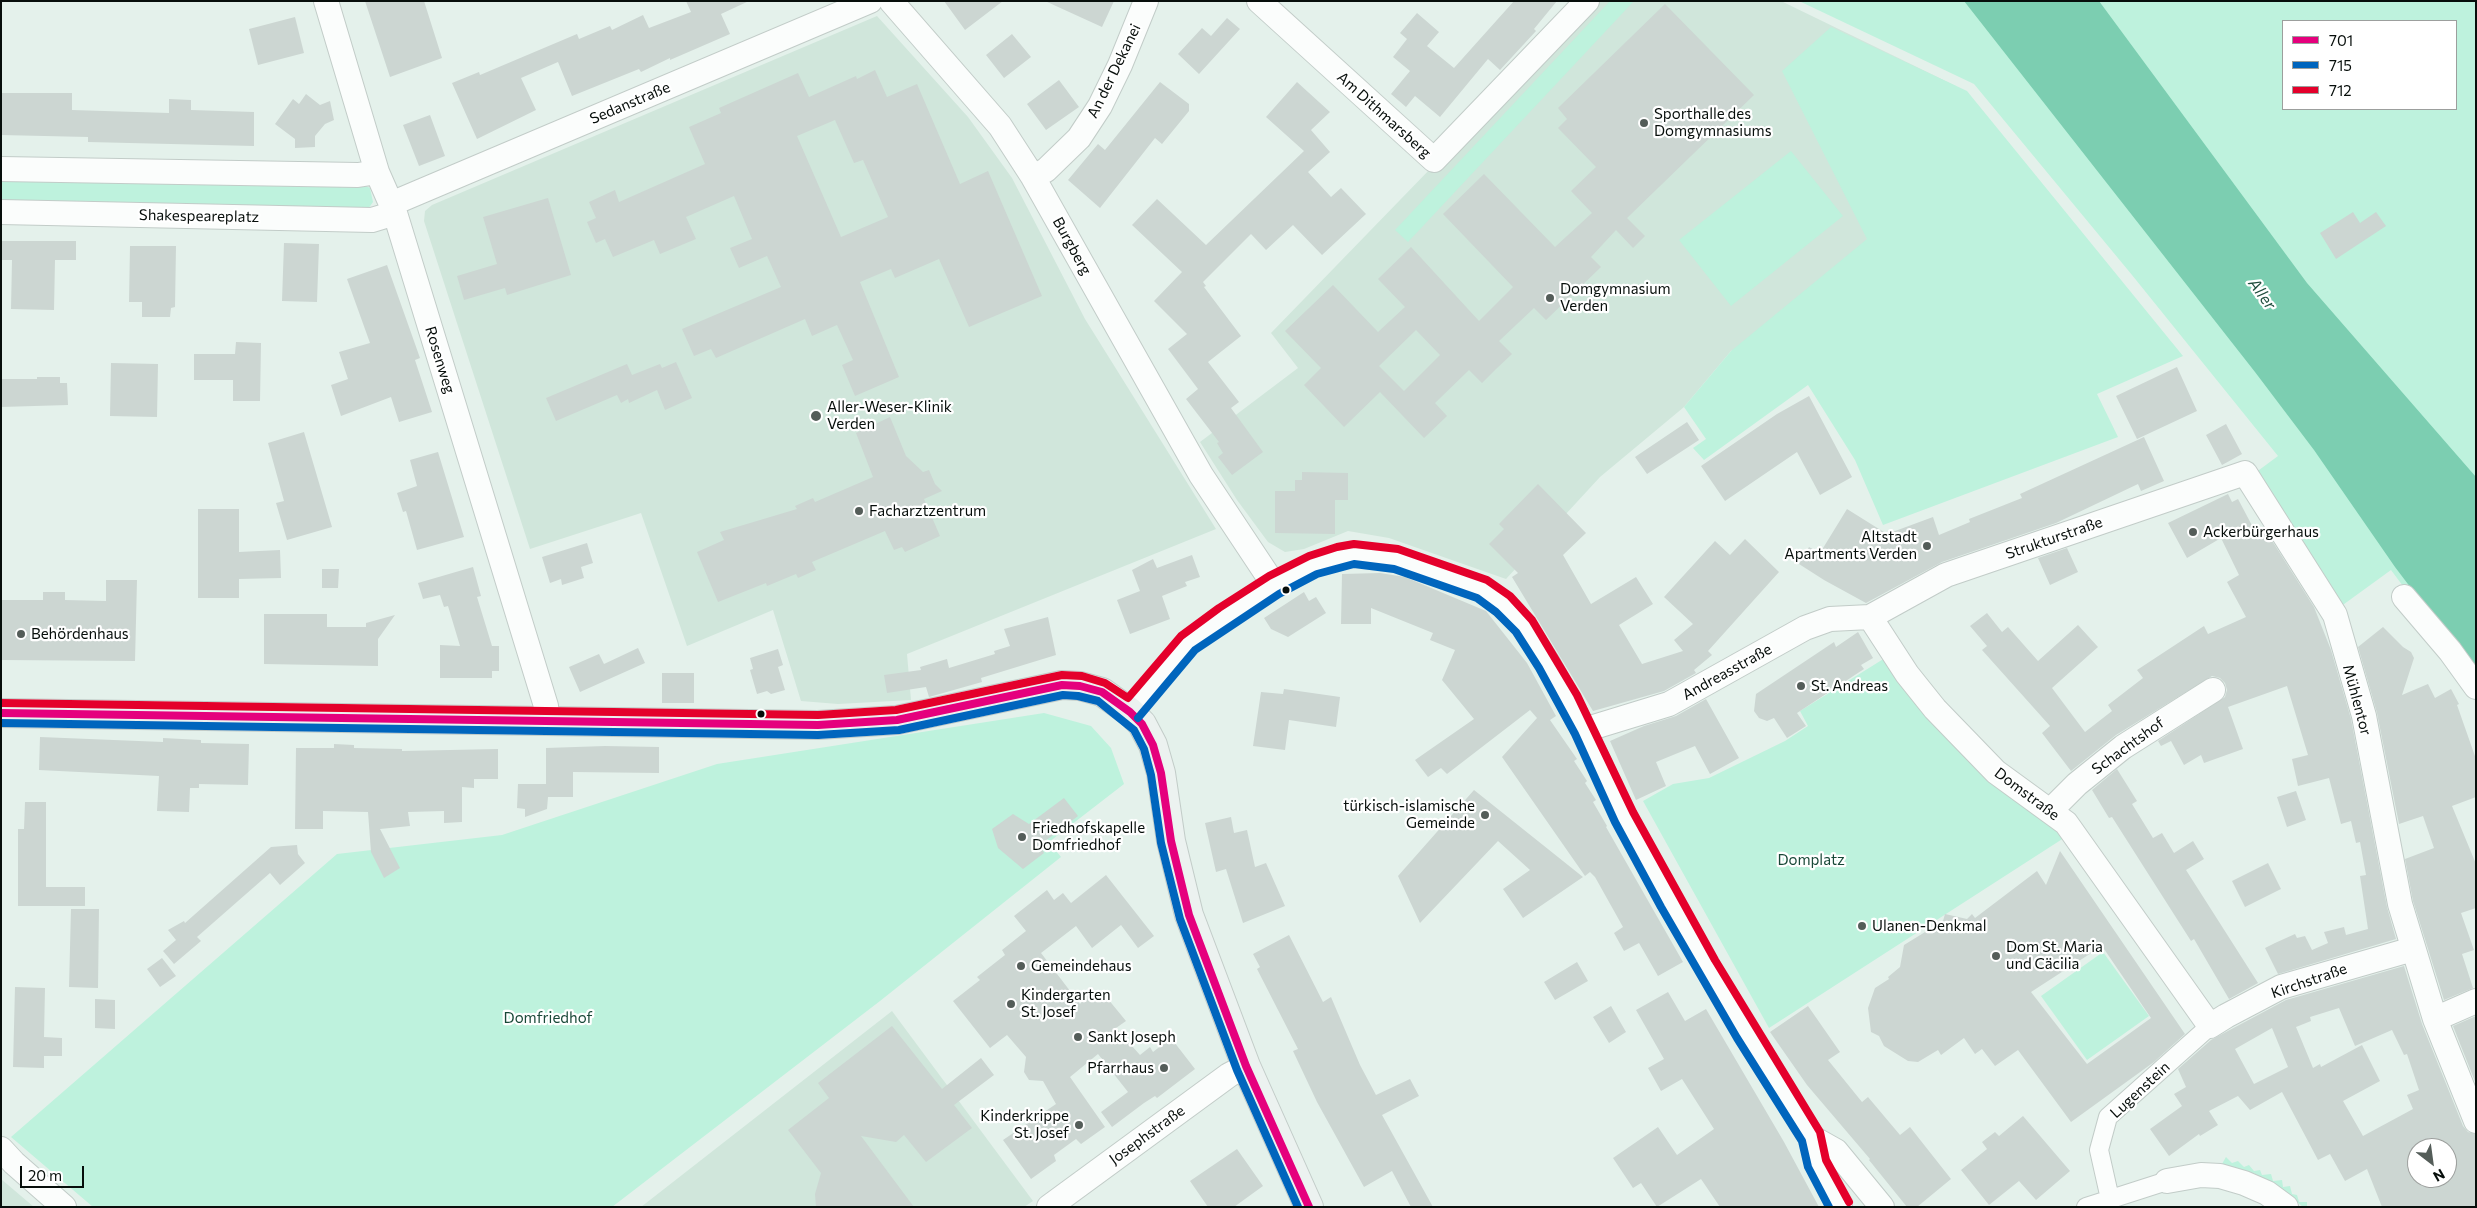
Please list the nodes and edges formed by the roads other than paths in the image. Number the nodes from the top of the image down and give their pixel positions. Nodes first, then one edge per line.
1 (326, 1) edge
2 (870, 1) edge
3 (891, 1) edge
4 (1146, 1) edge
5 (1259, 1) edge
6 (1587, 1) edge
7 (1, 169) edge
8 (377, 172) junction
9 (1033, 177) junction
10 (393, 209) junction
11 (1, 212) edge
12 (2244, 473) joint
13 (1274, 586) junction
14 (2404, 597) dead end
15 (1870, 617) junction
16 (2476, 687) edge
17 (2213, 690) dead end
18 (1130, 712) junction
19 (1, 713) edge
20 (547, 721) junction
21 (1584, 730) junction
22 (2050, 811) junction
23 (2414, 949) junction
24 (2476, 1001) edge
25 (2435, 1019) junction
26 (2210, 1026) junction
27 (1246, 1066) junction
28 (2476, 1121) edge
29 (1811, 1137) junction
30 (1, 1148) edge
31 (2166, 1181) joint
32 (2110, 1199) junction
33 (64, 1207) edge
34 (1049, 1207) edge
35 (1309, 1207) edge
36 (1840, 1207) edge
37 (1882, 1207) edge
38 (2086, 1207) edge
39 (2286, 1207) edge

1 - 8 street, Rosenweg
2 - 10 street, Sedanstraße
3 - 9 street, Burgberg
4 - 9 street, An der Dekanei
5 - 6 street, Am Dithmarsberg
7 - 8 street
8 - 10 street, Rosenweg
9 - 13 street, Burgberg
10 - 11 street, Shakespeareplatz
10 - 20 street, Rosenweg
12 - 15 street, Strukturstraße
12 - 23 street, Mühlentor
13 - 18 street
13 - 21 street
14 - 16 street
15 - 21 street, Andreasstraße
15 - 22 street, Domstraße
17 - 22 street, Schachtshof
18 - 20 main road
18 - 27 main road
19 - 20 main road
21 - 29 street
22 - 26 street, Domstraße
23 - 25 street, Mühlentor
23 - 26 street, Kirchstraße
24 - 25 street
25 - 28 street, Mühlentor
26 - 32 street, Lugenstein
27 - 34 street, Josephstraße
27 - 35 main road
29 - 36 street
29 - 37 street
30 - 33 street
31 - 32 street
31 - 39 street
32 - 38 street

